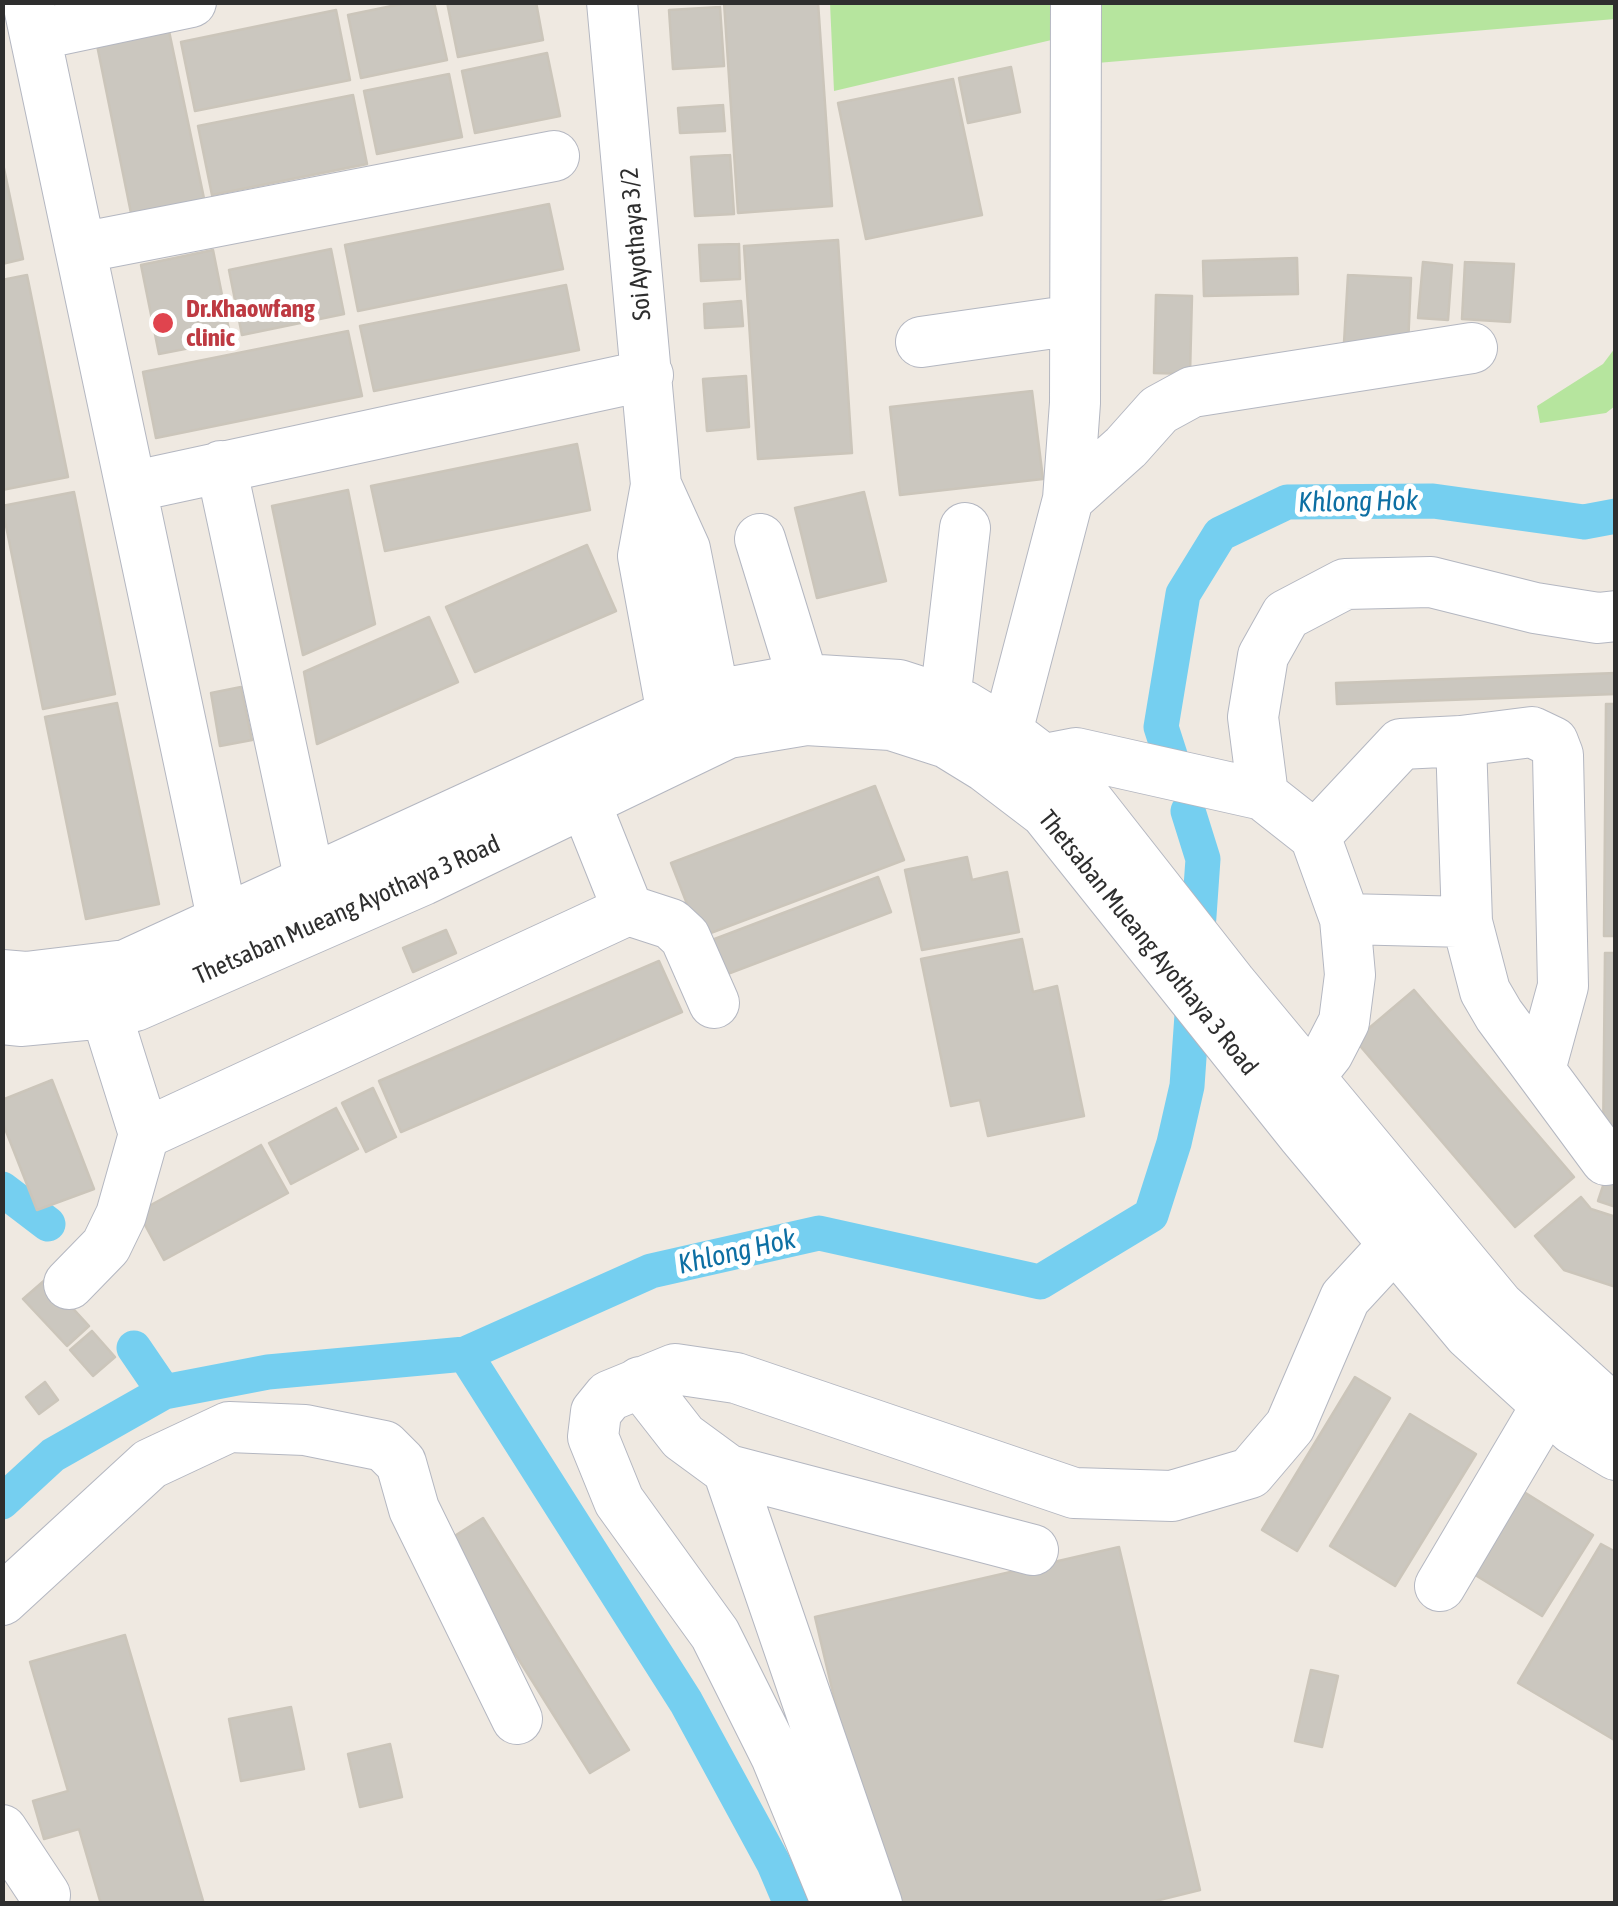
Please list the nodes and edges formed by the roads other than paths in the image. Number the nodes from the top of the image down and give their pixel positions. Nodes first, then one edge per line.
1 (191, 2) edge
2 (612, 2) edge
3 (1076, 2) edge
4 (32, 19) edge
5 (554, 156) dead end
6 (80, 248) junction
7 (1075, 320) junction
8 (920, 342) dead end
9 (1472, 348) dead end
10 (648, 376) junction
11 (221, 466) junction
12 (131, 486) junction
13 (1068, 499) junction
14 (965, 528) dead end
15 (760, 539) dead end
16 (1616, 616) edge
17 (803, 679) junction
18 (945, 700) junction
19 (693, 704) junction
20 (1478, 739) junction
21 (1026, 746) junction
22 (1263, 795) junction
23 (584, 800) junction
24 (1315, 836) junction
25 (412, 859) junction
26 (310, 881) junction
27 (628, 910) junction
28 (1345, 919) junction
29 (223, 922) junction
30 (1467, 922) junction
31 (2, 975) edge
32 (714, 1003) dead end
33 (106, 1013) junction
34 (1499, 1015) junction
35 (2, 1018) edge
36 (1301, 1068) junction
37 (1540, 1070) junction
38 (144, 1134) junction
39 (1606, 1160) dead end
40 (1394, 1244) junction
41 (69, 1284) dead end
42 (640, 1382) junction
43 (1547, 1405) junction
44 (1616, 1407) edge
45 (1616, 1456) edge
46 (728, 1470) junction
47 (1032, 1550) dead end
48 (1440, 1586) dead end
49 (2, 1600) edge
50 (518, 1719) dead end
51 (2, 1830) edge
52 (45, 1895) dead end
53 (836, 1904) edge
54 (877, 1904) edge

1 - 4 street
2 - 10 street, Soi Ayothaya 3/2
3 - 7 street
4 - 6 street
5 - 6 street
6 - 12 street
7 - 8 street
7 - 13 street
9 - 13 street
10 - 11 street
10 - 19 street, Soi Ayothaya 3/2
11 - 12 street
11 - 26 street
12 - 29 street
13 - 21 street
14 - 18 street
15 - 17 street
16 - 22 street
17 - 18 street, Thetsaban Mueang Ayothaya 3 Road
17 - 19 street, Thetsaban Mueang Ayothaya 3 Road
18 - 21 street, Thetsaban Mueang Ayothaya 3 Road
19 - 25 street, Thetsaban Mueang Ayothaya 3 Road
20 - 24 street
20 - 30 street
20 - 34 street
20 - 37 street
21 - 22 street
21 - 36 street, Thetsaban Mueang Ayothaya 3 Road
22 - 24 street
23 - 25 street, Thetsaban Mueang Ayothaya 3 Road
23 - 27 street
23 - 40 street, Thetsaban Mueang Ayothaya 3 Road
24 - 28 street
25 - 26 street, Thetsaban Mueang Ayothaya 3 Road
25 - 33 street, Thetsaban Mueang Ayothaya 3 Road
26 - 29 street, Thetsaban Mueang Ayothaya 3 Road
27 - 32 street
27 - 38 street
28 - 30 street
28 - 36 street
29 - 31 street, Thetsaban Mueang Ayothaya 3 Road
30 - 34 street
33 - 35 street, Thetsaban Mueang Ayothaya 3 Road
33 - 38 street
34 - 37 street
36 - 44 street, Thetsaban Mueang Ayothaya 3 Road
37 - 39 street
38 - 41 street
40 - 42 street
40 - 43 street, Thetsaban Mueang Ayothaya 3 Road
42 - 46 street
42 - 53 street
43 - 45 street, Thetsaban Mueang Ayothaya 3 Road
43 - 48 street
46 - 47 street
46 - 54 street
49 - 50 street
51 - 52 street

